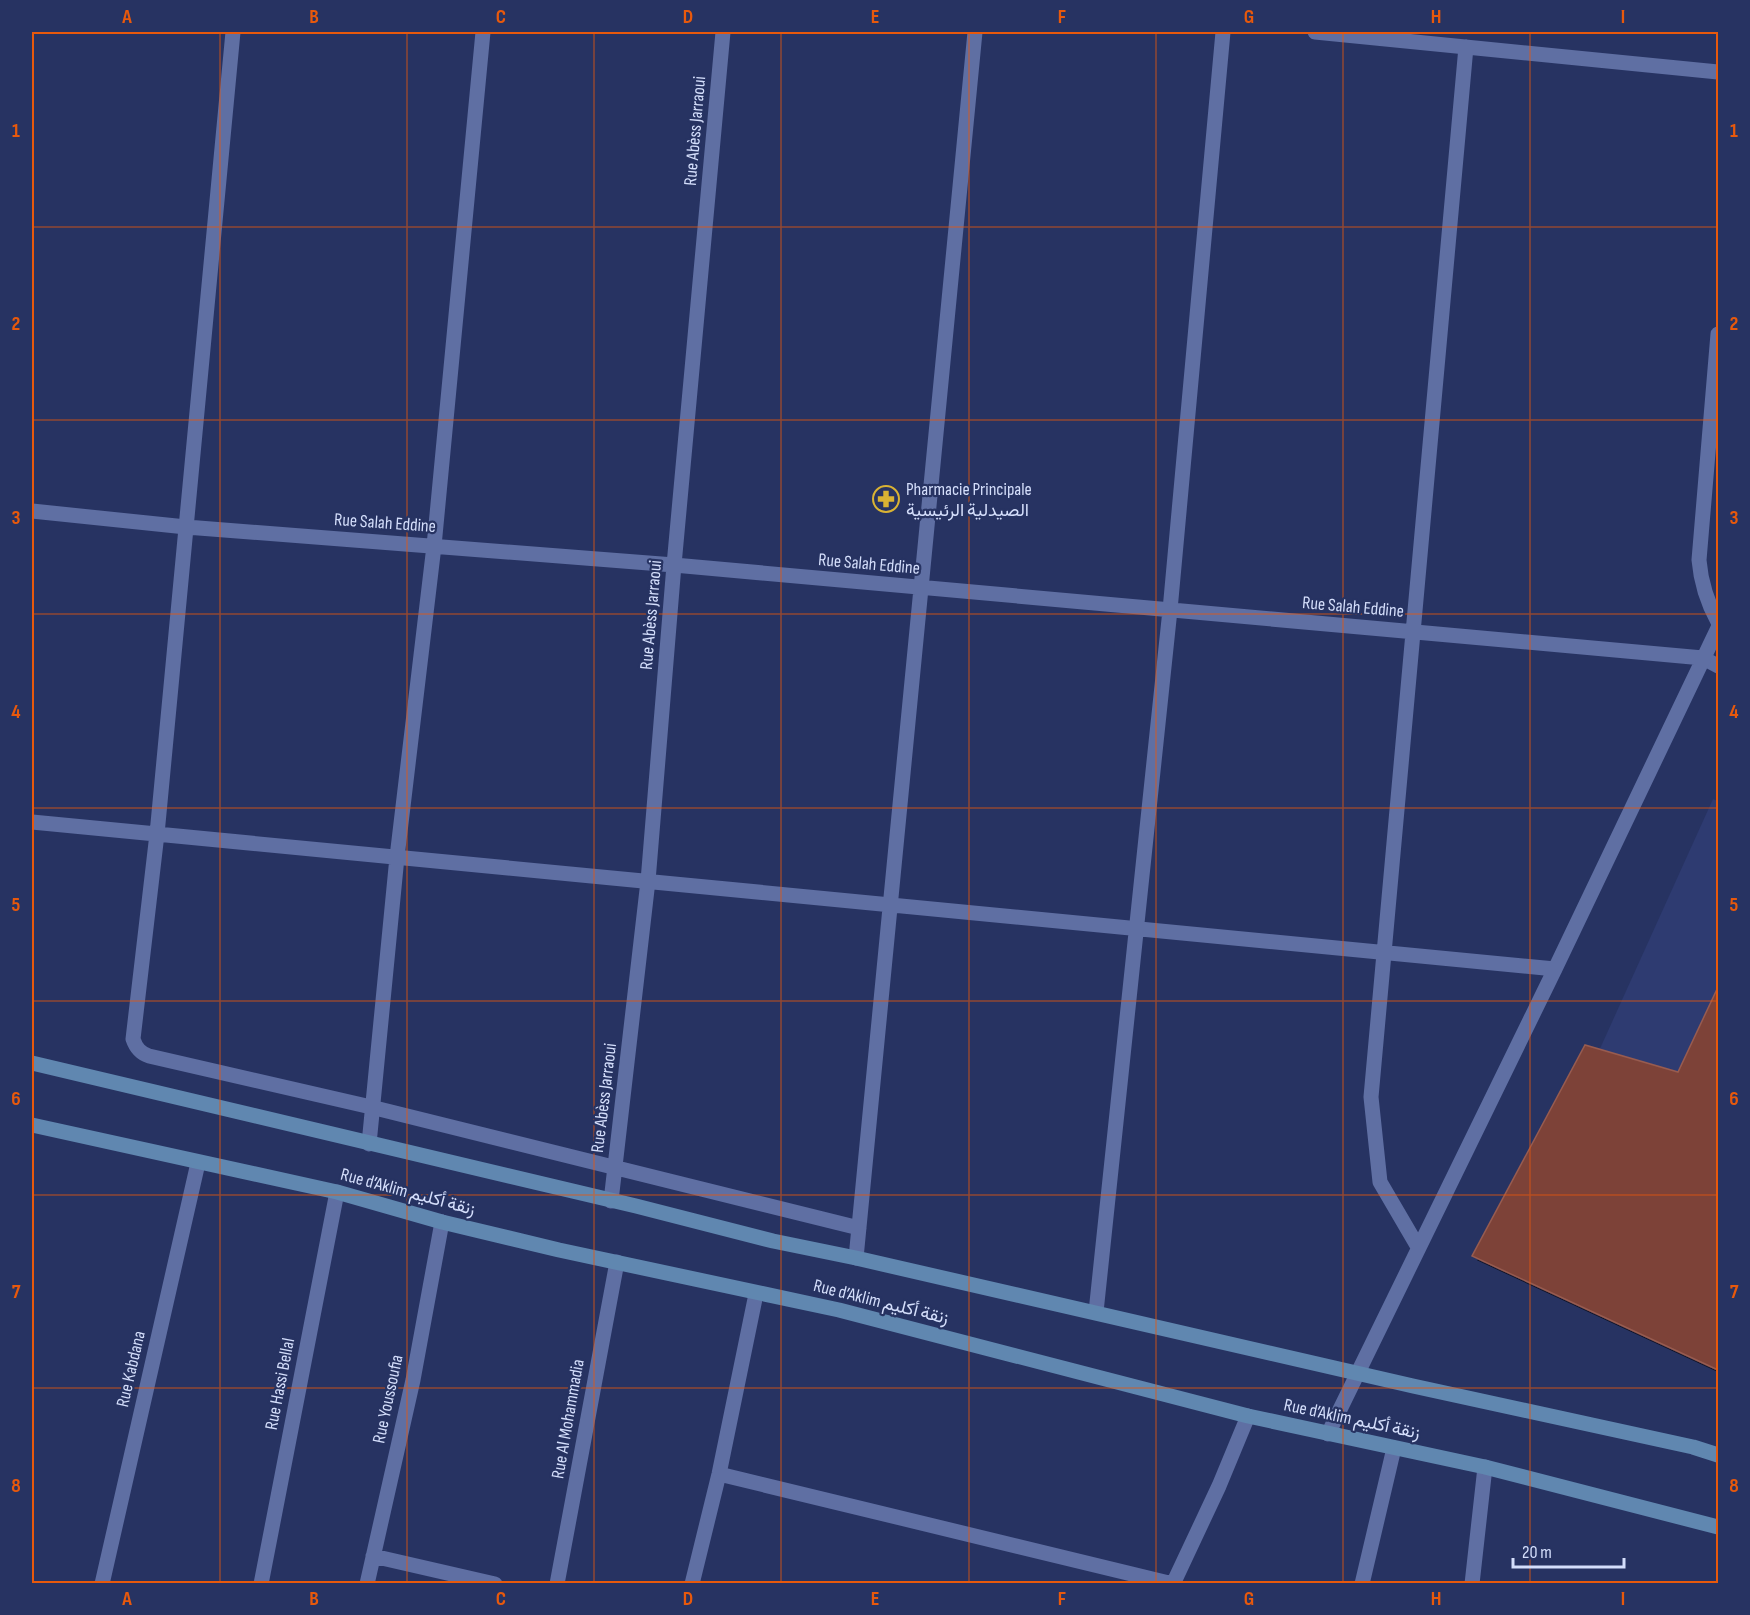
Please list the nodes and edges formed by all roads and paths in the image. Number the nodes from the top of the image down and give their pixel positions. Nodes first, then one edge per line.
1 (233, 32) edge
2 (483, 32) edge
3 (723, 32) edge
4 (975, 32) edge
5 (1223, 32) edge
6 (1315, 32) edge
7 (1415, 37) edge
8 (1466, 47) junction
9 (1719, 72) edge
10 (1719, 334) edge
11 (1717, 365) edge
12 (32, 511) edge
13 (186, 527) junction
14 (434, 546) junction
15 (675, 565) junction
16 (921, 588) junction
17 (1170, 610) junction
18 (1719, 622) edge
19 (1719, 628) edge
20 (1413, 632) junction
21 (1703, 658) junction
22 (1719, 666) edge
23 (32, 822) edge
24 (157, 834) junction
25 (397, 857) junction
26 (648, 881) junction
27 (891, 905) junction
28 (1137, 928) junction
29 (1384, 953) junction
30 (1555, 969) junction
31 (32, 1063) edge
32 (371, 1107) junction
33 (32, 1125) edge
34 (369, 1144) junction
35 (198, 1163) junction
36 (615, 1168) junction
37 (337, 1192) junction
38 (611, 1202) junction
39 (442, 1222) junction
40 (859, 1228) junction
41 (1418, 1247) junction
42 (856, 1258) junction
43 (616, 1262) junction
44 (756, 1293) junction
45 (1096, 1312) junction
46 (1357, 1372) junction
47 (1248, 1416) junction
48 (1328, 1434) junction
49 (1394, 1448) junction
50 (1719, 1455) edge
51 (1485, 1467) junction
52 (719, 1474) junction
53 (1719, 1527) edge
54 (373, 1556) junction
55 (102, 1584) edge
56 (261, 1584) edge
57 (367, 1584) edge
58 (495, 1584) edge
59 (557, 1584) edge
60 (692, 1584) edge
61 (1173, 1584) edge
62 (1362, 1584) edge
63 (1472, 1584) edge

1 - 13 street
2 - 14 street
3 - 15 street, Rue Abèss Jarraoui
4 - 16 street
5 - 17 street
6 - 7 street
7 - 8 street
8 - 9 street
8 - 20 street
10 - 11 street
11 - 18 street
12 - 13 street, Rue Salah Eddine
13 - 14 street, Rue Salah Eddine
13 - 24 street
14 - 15 street, Rue Salah Eddine
14 - 25 street
15 - 16 street, Rue Salah Eddine
15 - 26 street, Rue Abèss Jarraoui
16 - 17 street, Rue Salah Eddine
16 - 27 street
17 - 20 street, Rue Salah Eddine
17 - 28 street
19 - 21 street
20 - 21 street, Rue Salah Eddine
20 - 29 street
21 - 22 street
21 - 30 street
23 - 24 street
24 - 25 street
24 - 32 street
25 - 26 street
25 - 32 street
26 - 27 street
26 - 36 street, Rue Abèss Jarraoui
27 - 28 street
27 - 40 street
28 - 29 street
28 - 45 street
29 - 30 street
29 - 41 street
30 - 41 street
31 - 34 street, Rue d’Aklim زنقة أكليم
32 - 34 street
32 - 36 street
33 - 35 street, Rue d’Aklim زنقة أكليم
34 - 38 street, Rue d’Aklim زنقة أكليم
35 - 37 street, Rue d’Aklim زنقة أكليم
35 - 55 street, Rue Kabdana
36 - 38 street, Rue Abèss Jarraoui
36 - 40 street
37 - 39 street, Rue d’Aklim زنقة أكليم
37 - 56 street, Rue Hassi Bellal
38 - 42 street, Rue d’Aklim زنقة أكليم
39 - 43 street, Rue d’Aklim زنقة أكليم
39 - 54 street, Rue Youssoufia
40 - 42 street
41 - 46 street
42 - 45 street, Rue d’Aklim زنقة أكليم
43 - 44 street, Rue d’Aklim زنقة أكليم
43 - 59 street, Rue Al Mohammadia
44 - 47 street, Rue d’Aklim زنقة أكليم
44 - 52 street
45 - 46 street, Rue d’Aklim زنقة أكليم
46 - 48 street
46 - 50 street, Rue d’Aklim زنقة أكليم
47 - 48 street, Rue d’Aklim زنقة أكليم
47 - 61 street
48 - 49 street, Rue d’Aklim زنقة أكليم
49 - 51 street, Rue d’Aklim زنقة أكليم
49 - 62 street
51 - 53 street, Rue d’Aklim زنقة أكليم
51 - 63 street
52 - 60 street
52 - 61 street
54 - 57 street, Rue Youssoufia
54 - 58 street

